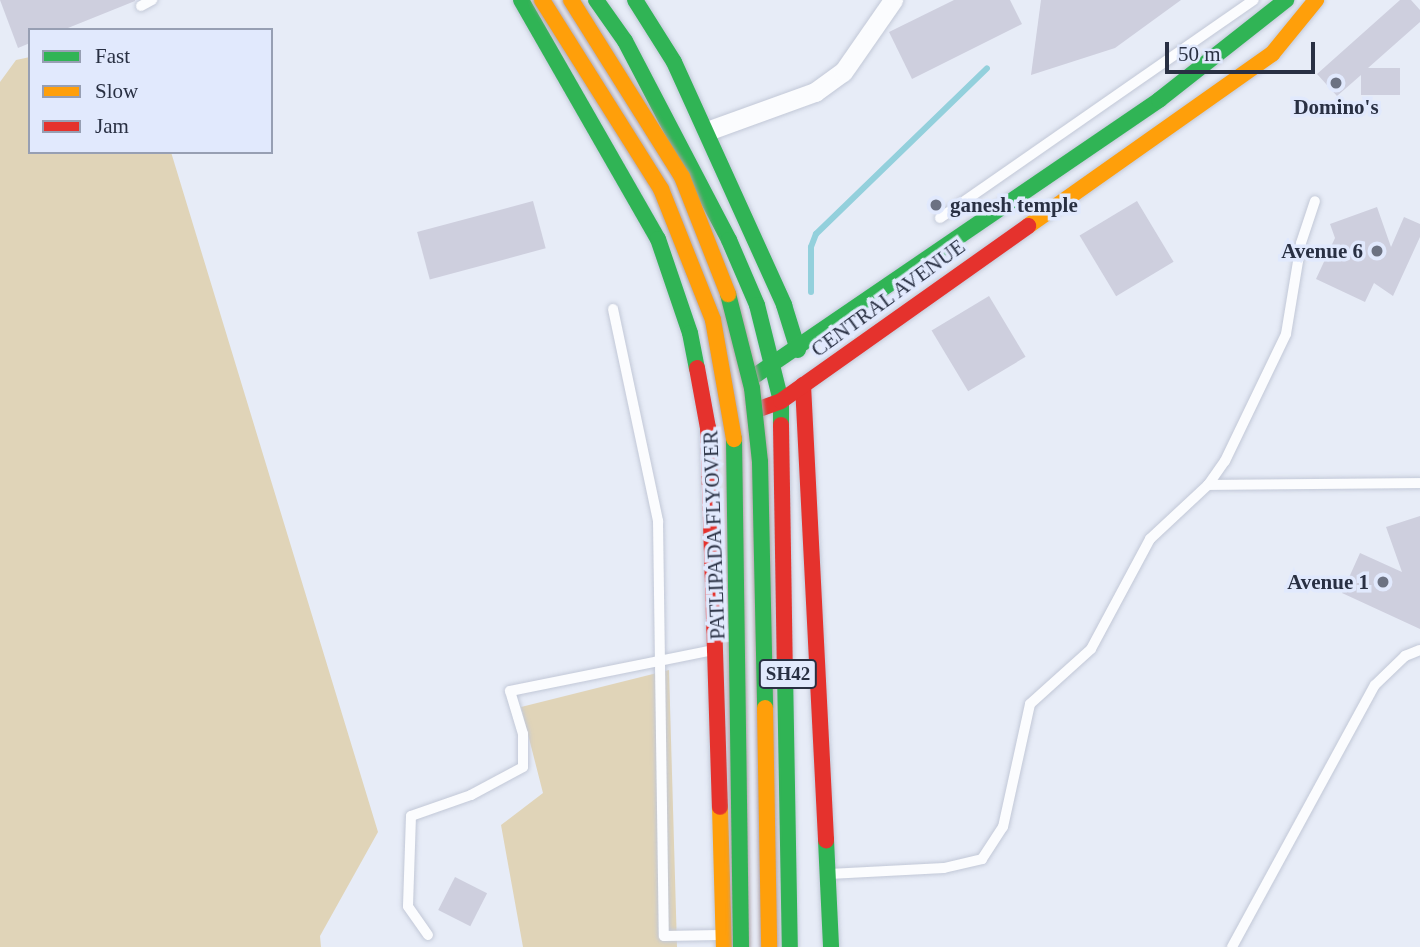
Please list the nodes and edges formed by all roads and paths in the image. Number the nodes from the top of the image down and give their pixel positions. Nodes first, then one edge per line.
1 (152, 0) edge
2 (521, 0) edge
3 (542, 0) edge
4 (571, 0) edge
5 (596, 0) edge
6 (635, 0) edge
7 (893, 0) edge
8 (1254, 0) edge
9 (1286, 0) edge
10 (1316, 0) edge
11 (141, 6) dead end
12 (707, 131) junction
13 (1315, 201) dead end
14 (940, 218) dead end
15 (613, 310) dead end
16 (798, 350) junction
17 (773, 366) junction
18 (803, 385) junction
19 (704, 400) junction
20 (782, 401) junction
21 (708, 428) junction
22 (1420, 483) edge
23 (1209, 485) junction
24 (716, 649) junction
25 (1420, 650) edge
26 (663, 660) junction
27 (828, 874) junction
28 (428, 935) dead end
29 (723, 941) edge
30 (741, 947) edge
31 (769, 947) edge
32 (790, 947) edge
33 (831, 947) edge
34 (1232, 947) edge

1 - 11 lane
2 - 19 main road
3 - 30 main road, PATLIPADA FLYOVER, bridge
4 - 31 main road, bridge
5 - 17 main road, SH42
6 - 12 main road
7 - 12 street
8 - 14 lane
9 - 16 main road, CENTRAL AVENUE
10 - 18 main road, CENTRAL AVENUE
12 - 16 main road
13 - 23 lane
15 - 26 lane
16 - 17 main road, CENTRAL AVENUE
17 - 19 main road, CENTRAL AVENUE
17 - 20 main road, SH42
18 - 20 main road, CENTRAL AVENUE
18 - 27 main road
19 - 21 main road
20 - 21 main road, CENTRAL AVENUE
20 - 32 main road, SH42
21 - 24 main road
22 - 23 lane
23 - 27 lane
24 - 26 lane
24 - 29 main road
25 - 34 lane
26 - 28 lane
26 - 29 lane
27 - 33 main road

